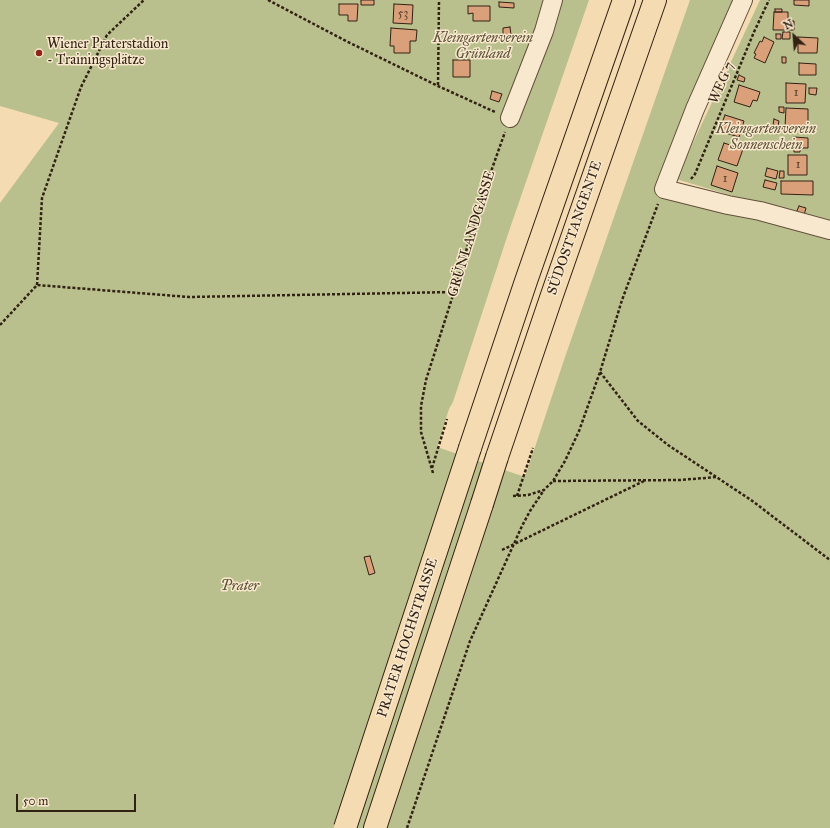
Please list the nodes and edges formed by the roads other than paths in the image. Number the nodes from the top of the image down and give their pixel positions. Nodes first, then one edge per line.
1 (553, 0) edge
2 (624, 0) edge
3 (655, 0) edge
4 (743, 0) edge
5 (510, 118) road end
6 (830, 230) edge
7 (470, 448) joint
8 (497, 457) joint
9 (345, 828) edge
10 (375, 828) edge

1 - 5 street
2 - 7 highway, SÜDOSTTANGENTE
3 - 8 highway, SÜDOSTTANGENTE
4 - 6 street
7 - 9 highway, PRATER HOCHSTRASSE, bridge
8 - 10 highway, PRATER HOCHSTRASSE, bridge

